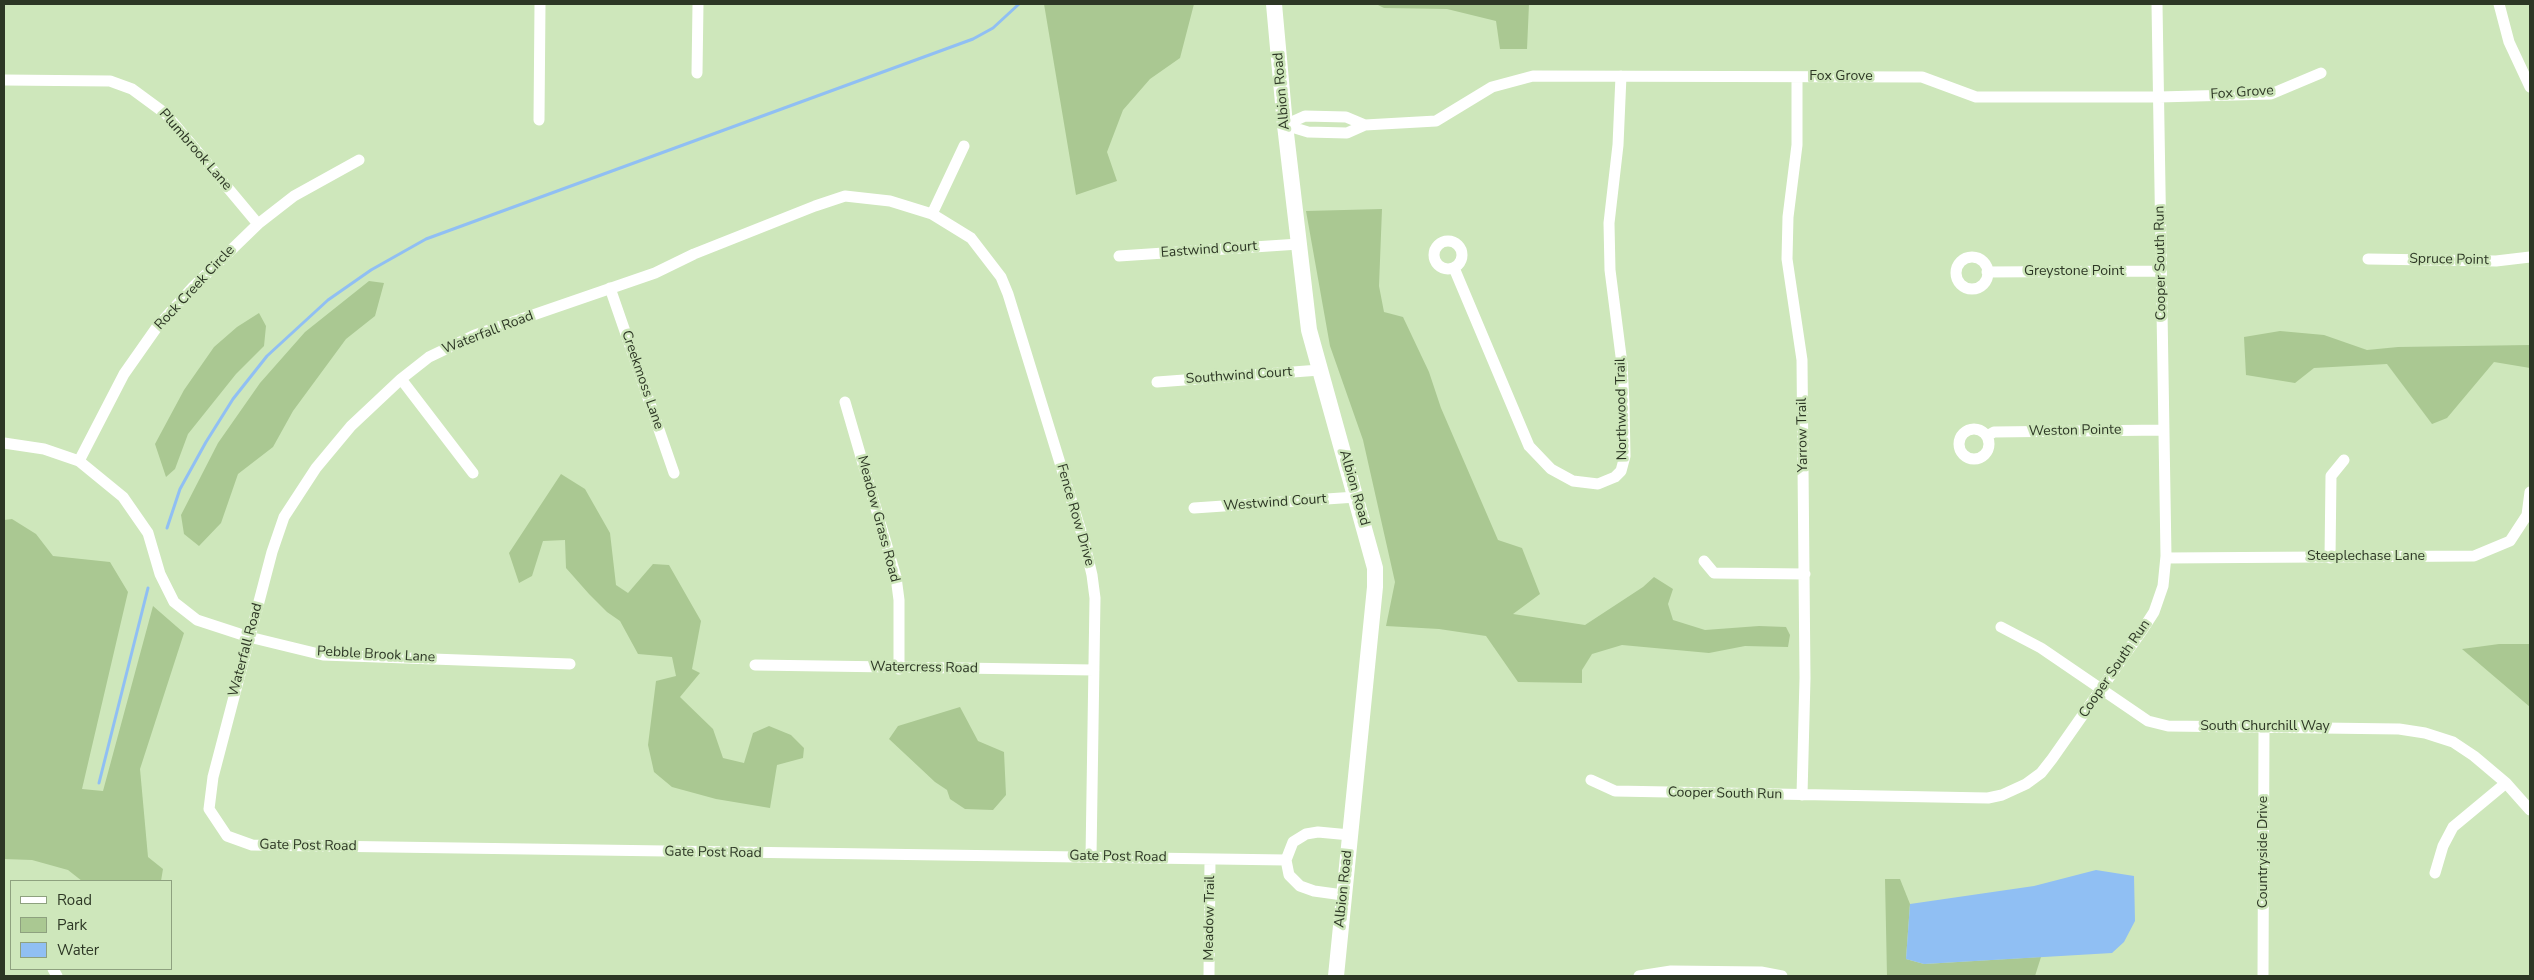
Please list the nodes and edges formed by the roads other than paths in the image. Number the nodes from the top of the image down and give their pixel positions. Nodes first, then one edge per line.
1 (540, 4) edge
2 (698, 4) edge
3 (1274, 4) edge
4 (2157, 4) edge
5 (2498, 4) edge
6 (697, 73) dead end
7 (2321, 73) dead end
8 (1621, 76) junction
9 (1798, 77) junction
10 (4, 80) edge
11 (2530, 87) edge
12 (2159, 97) junction
13 (539, 120) dead end
14 (1285, 124) junction
15 (1365, 125) junction
16 (964, 146) dead end
17 (359, 160) dead end
18 (932, 214) junction
19 (258, 224) junction
20 (1299, 244) junction
21 (1119, 256) dead end
22 (2530, 257) edge
23 (2368, 259) dead end
24 (1454, 268) dead end
25 (2161, 271) junction
26 (1987, 272) dead end
27 (610, 288) junction
28 (1320, 370) junction
29 (401, 379) junction
30 (1157, 382) dead end
31 (845, 402) dead end
32 (2163, 430) junction
33 (1987, 436) dead end
34 (4, 443) edge
35 (2344, 460) dead end
36 (79, 461) junction
37 (674, 472) dead end
38 (474, 473) dead end
39 (2530, 492) edge
40 (1356, 497) junction
41 (1194, 508) dead end
42 (2166, 558) junction
43 (2330, 558) junction
44 (1704, 561) dead end
45 (1805, 574) junction
46 (2001, 627) dead end
47 (249, 637) junction
48 (570, 664) dead end
49 (755, 665) dead end
50 (899, 669) junction
51 (1094, 670) junction
52 (2102, 690) junction
53 (2264, 728) junction
54 (218, 757) joint
55 (1591, 780) dead end
56 (2506, 783) junction
57 (1802, 795) junction
58 (2530, 810) edge
59 (1350, 835) junction
60 (1091, 857) junction
61 (1210, 859) junction
62 (1286, 860) junction
63 (2435, 873) dead end
64 (1343, 895) junction
65 (1209, 976) edge
66 (1336, 976) edge
67 (1639, 976) edge
68 (1782, 976) edge
69 (2263, 976) edge

1 - 13 street
2 - 6 street
3 - 14 street, Albion Road
4 - 12 street, Cooper South Run
5 - 11 street
7 - 12 street, Fox Grove
8 - 9 street, Fox Grove
8 - 15 street, Fox Grove
8 - 24 street, Northwood Trail
9 - 12 street, Fox Grove
9 - 45 street, Yarrow Trail
10 - 19 street, Plumbrook Lane
12 - 25 street, Cooper South Run
14 - 15 street, Fox Grove
14 - 15 street, Fox Grove
14 - 20 street, Albion Road
16 - 18 street
17 - 19 street, Rock Creek Circle
18 - 27 street, Waterfall Road
18 - 51 street, Fence Row Drive
19 - 36 street, Rock Creek Circle
20 - 21 street, Eastwind Court
20 - 28 street, Albion Road
22 - 23 street, Spruce Point
25 - 26 street, Greystone Point
25 - 32 street, Cooper South Run
27 - 29 street, Waterfall Road
27 - 37 street, Creekmoss Lane
28 - 30 street, Southwind Court
28 - 40 street, Albion Road
29 - 38 street
29 - 47 street, Waterfall Road
31 - 50 street, Meadow Grass Road
32 - 33 street, Weston Pointe
32 - 42 street, Cooper South Run
34 - 36 street, Pebble Brook Lane
35 - 43 street
36 - 47 street, Pebble Brook Lane
39 - 43 street, Steeplechase Lane
40 - 41 street, Westwind Court
40 - 59 street, Albion Road
42 - 43 street, Steeplechase Lane
42 - 52 street, Cooper South Run
44 - 45 street
45 - 57 street, Yarrow Trail
46 - 52 street, South Churchill Way
47 - 48 street, Pebble Brook Lane
47 - 54 street, Waterfall Road
49 - 50 street, Watercress Road
50 - 51 street, Watercress Road
51 - 60 street, Fence Row Drive
52 - 53 street, South Churchill Way
52 - 57 street, Cooper South Run
53 - 56 street, South Churchill Way
53 - 69 street, Countryside Drive
54 - 60 street, Gate Post Road
55 - 57 street, Cooper South Run
56 - 58 street, South Churchill Way
56 - 63 street
59 - 62 street
59 - 64 street, Albion Road
60 - 61 street, Gate Post Road
61 - 62 street, Gate Post Road
61 - 65 street, Meadow Trail
62 - 64 street
64 - 66 street, Albion Road
67 - 68 street

